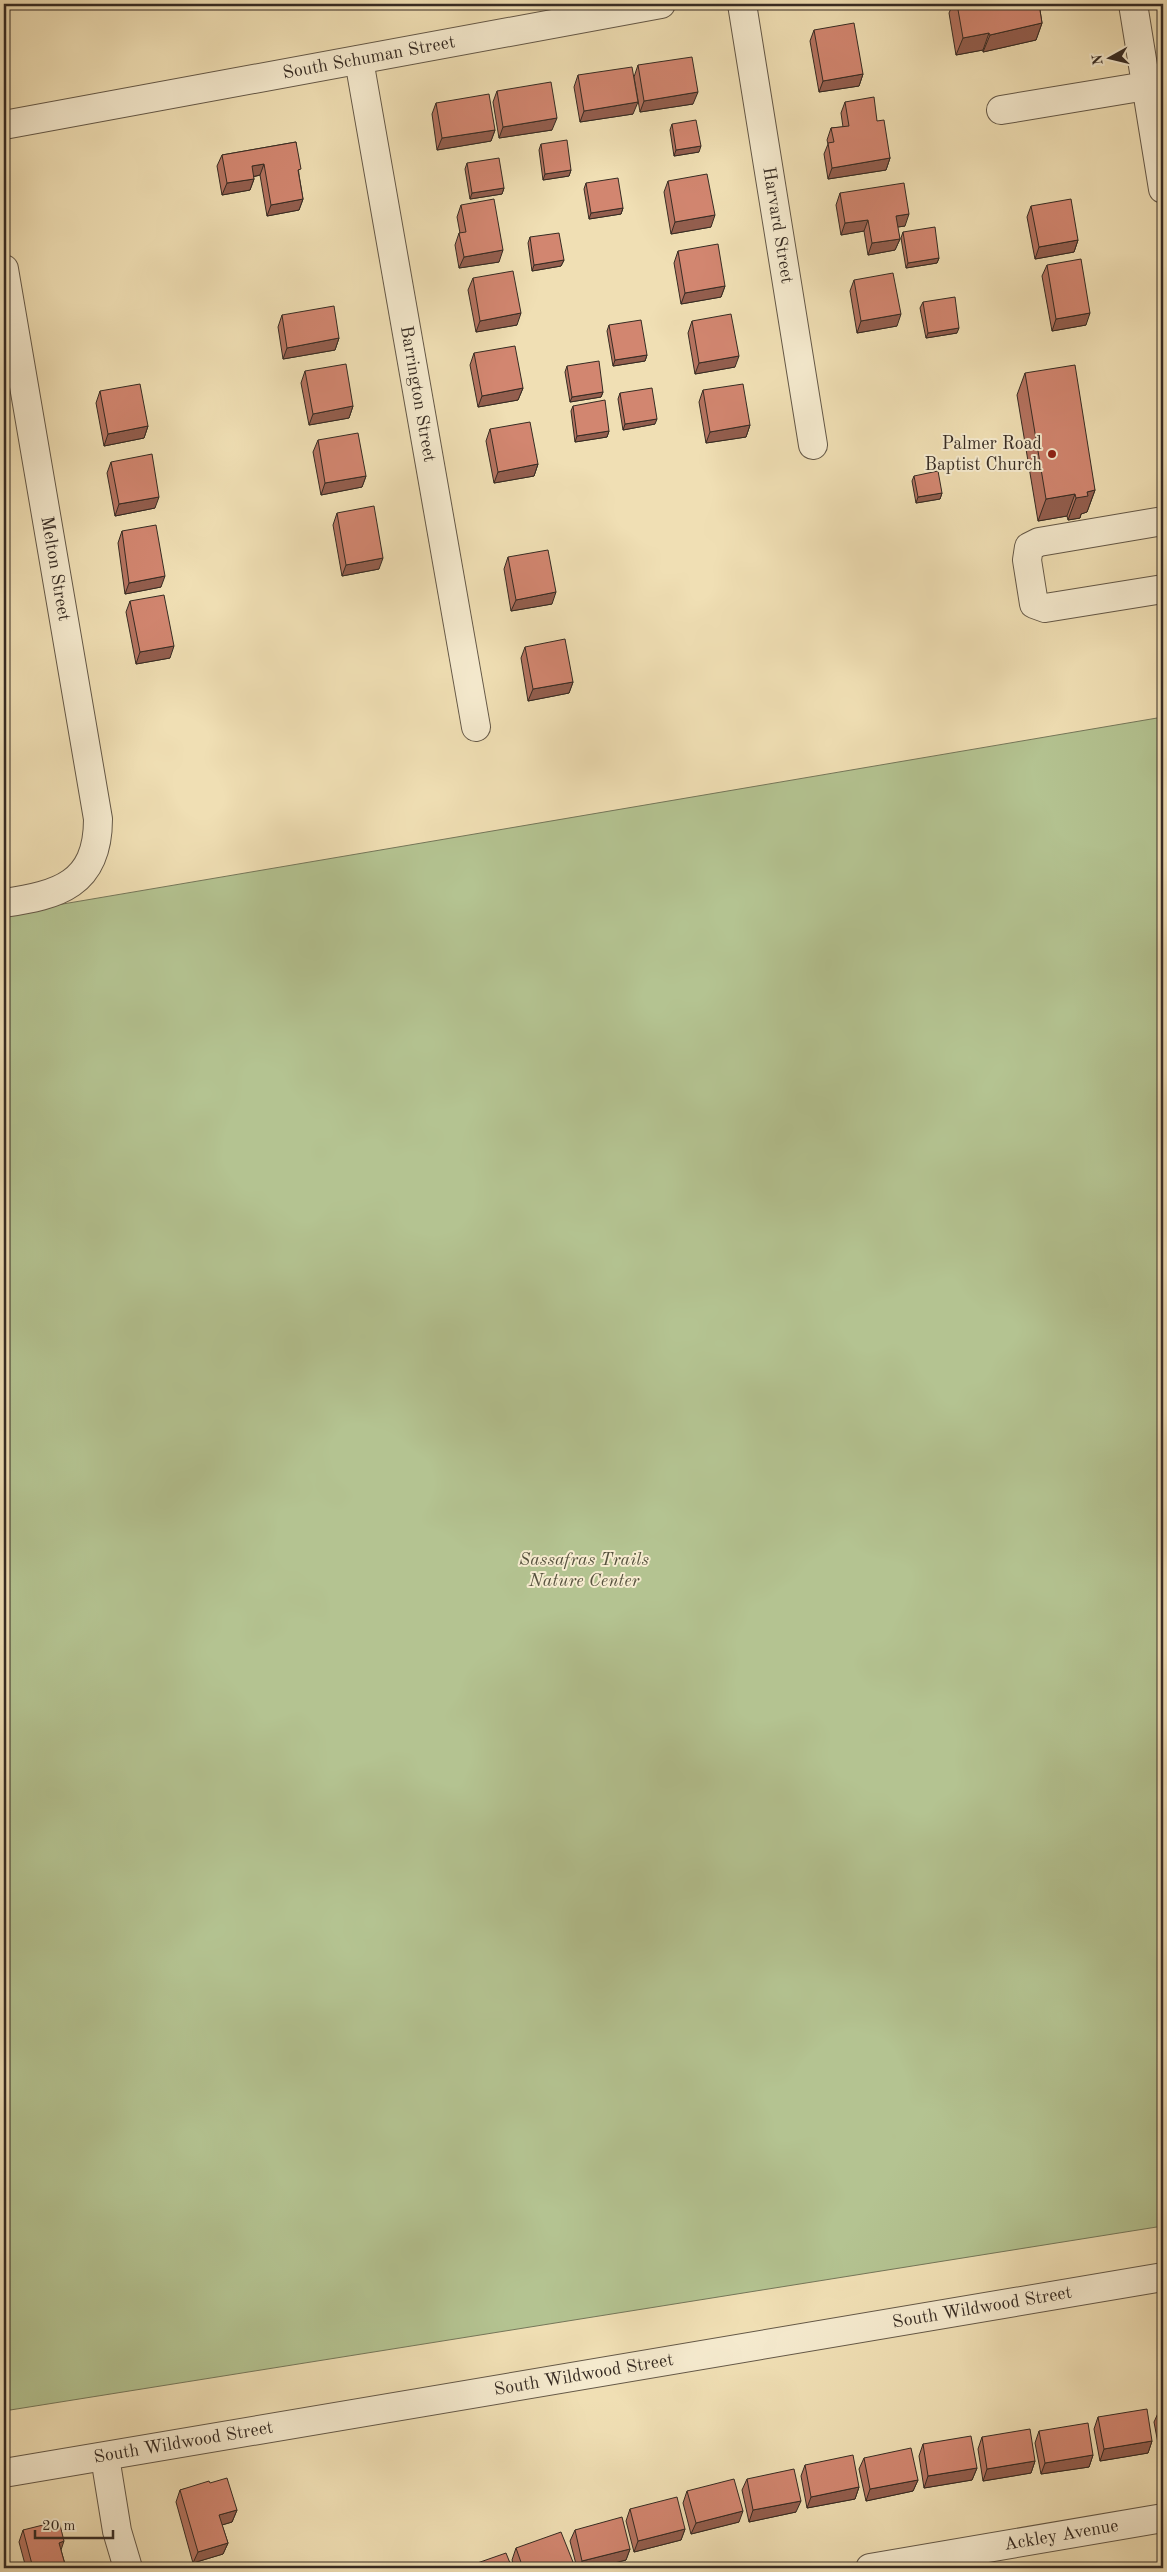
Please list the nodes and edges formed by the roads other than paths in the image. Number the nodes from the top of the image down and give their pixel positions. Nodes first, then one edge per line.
1 (661, 4) edge
2 (742, 4) edge
3 (1132, 4) edge
4 (360, 60) junction
5 (1146, 86) junction
6 (1001, 110) dead end
7 (4, 125) edge
8 (1163, 189) edge
9 (4, 268) edge
10 (813, 445) dead end
11 (1163, 521) edge
12 (1163, 589) edge
13 (476, 727) dead end
14 (4, 903) edge
15 (1163, 2277) edge
16 (105, 2457) junction
17 (4, 2473) edge
18 (1163, 2518) edge
19 (128, 2568) edge
20 (870, 2568) edge

1 - 4 street, South Schuman Street
2 - 10 street, Harvard Street
3 - 5 street
4 - 7 street, South Schuman Street
4 - 13 street, Barrington Street
5 - 6 street
5 - 8 street
9 - 14 street, Melton Street
11 - 12 street
15 - 16 street, South Wildwood Street
16 - 17 street, South Wildwood Street
16 - 19 street
18 - 20 street, Ackley Avenue

